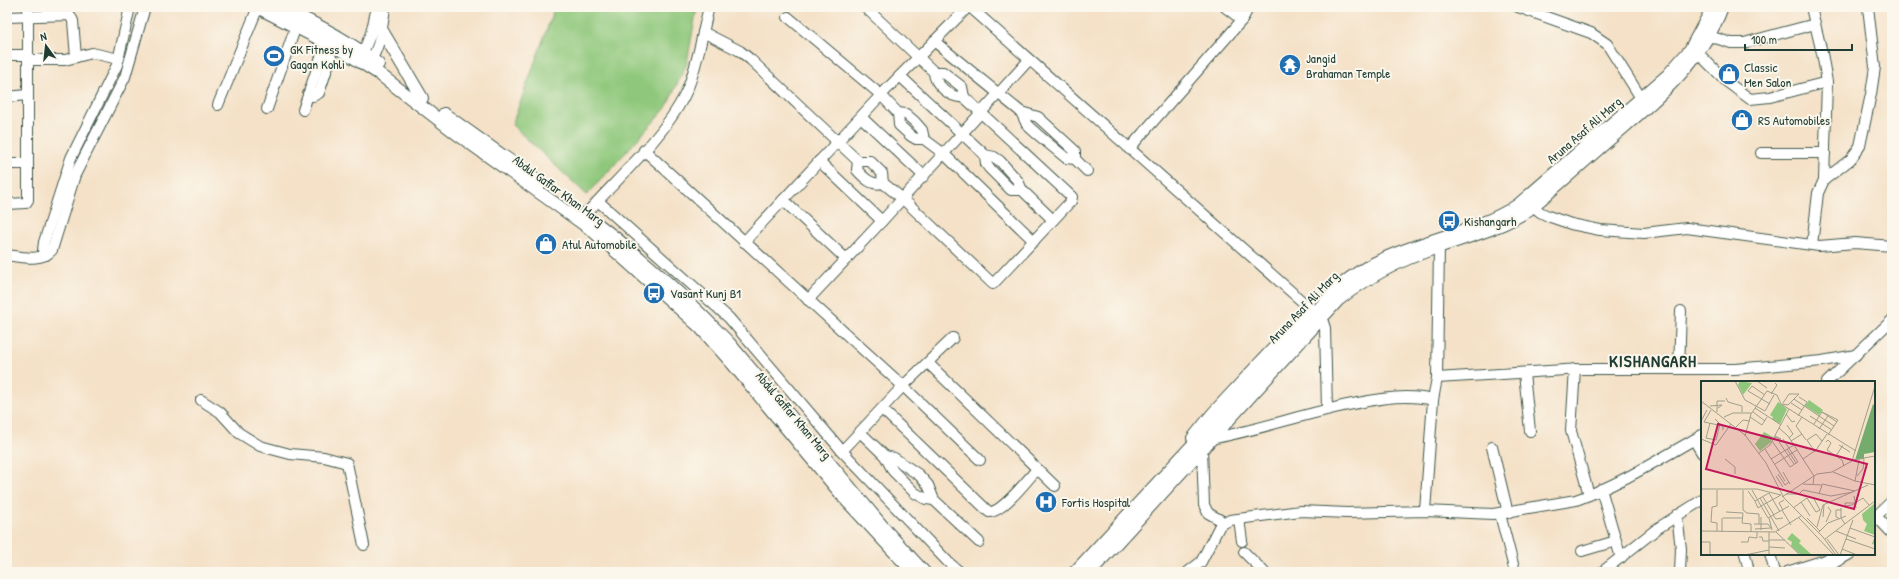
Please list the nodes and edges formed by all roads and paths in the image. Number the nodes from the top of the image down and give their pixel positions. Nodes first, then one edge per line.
1 (130, 7) edge
2 (145, 7) edge
3 (257, 7) edge
4 (279, 7) edge
5 (377, 7) edge
6 (386, 7) edge
7 (709, 7) edge
8 (865, 7) edge
9 (969, 7) edge
10 (1225, 7) edge
11 (1249, 7) edge
12 (1518, 7) edge
13 (1713, 7) edge
14 (1722, 7) edge
15 (1811, 7) edge
16 (1868, 7) edge
17 (28, 12) edge
18 (7, 17) edge
19 (788, 17) dead end
20 (1242, 20) junction
21 (1815, 24) junction
22 (296, 26) junction
23 (381, 29) junction
24 (702, 32) junction
25 (1709, 36) junction
26 (934, 41) junction
27 (326, 42) junction
28 (1698, 53) junction
29 (7, 55) edge
30 (28, 57) junction
31 (76, 57) junction
32 (332, 57) dead end
33 (917, 57) junction
34 (118, 59) junction
35 (366, 59) junction
36 (1029, 60) junction
37 (900, 76) junction
38 (1827, 82) junction
39 (1000, 93) junction
40 (308, 94) junction
41 (28, 95) junction
42 (881, 95) junction
43 (7, 97) edge
44 (422, 98) junction
45 (1641, 98) junction
46 (218, 105) dead end
47 (267, 109) dead end
48 (303, 110) dead end
49 (981, 113) junction
50 (861, 117) junction
51 (963, 133) junction
52 (838, 141) junction
53 (1129, 149) junction
54 (644, 150) junction
55 (1761, 153) dead end
56 (1825, 153) junction
57 (944, 154) junction
58 (819, 161) junction
59 (858, 161) junction
60 (7, 164) edge
61 (28, 164) junction
62 (68, 164) junction
63 (78, 168) junction
64 (1087, 171) dead end
65 (924, 176) junction
66 (1824, 180) junction
67 (883, 183) junction
68 (902, 199) junction
69 (783, 200) junction
70 (598, 201) junction
71 (1529, 203) junction
72 (7, 204) edge
73 (585, 215) junction
74 (1054, 220) junction
75 (882, 221) junction
76 (1034, 241) junction
77 (744, 242) junction
78 (1812, 245) junction
79 (1892, 246) edge
80 (1439, 247) junction
81 (7, 255) edge
82 (46, 255) junction
83 (846, 259) junction
84 (808, 300) junction
85 (1681, 311) dead end
86 (1316, 313) junction
87 (1892, 320) edge
88 (953, 338) dead end
89 (1856, 355) junction
90 (928, 363) junction
91 (1575, 369) junction
92 (1679, 369) junction
93 (1524, 373) junction
94 (1437, 378) junction
95 (1828, 381) edge
96 (903, 386) junction
97 (201, 400) dead end
98 (1433, 400) junction
99 (882, 409) junction
100 (1328, 409) junction
101 (1530, 431) dead end
102 (860, 432) junction
103 (1698, 437) edge
104 (1206, 443) junction
105 (1492, 447) dead end
106 (1701, 449) edge
107 (842, 451) junction
108 (885, 456) junction
109 (980, 460) dead end
110 (1037, 469) junction
111 (1055, 486) dead end
112 (1601, 490) junction
113 (1589, 495) junction
114 (934, 500) junction
115 (1701, 501) edge
116 (1892, 501) edge
117 (1425, 511) junction
118 (1504, 513) junction
119 (1678, 515) junction
120 (1239, 519) junction
121 (1875, 519) edge
122 (1224, 522) junction
123 (1892, 533) edge
124 (1101, 539) dead end
125 (1242, 541) dead end
126 (979, 542) dead end
127 (1616, 542) junction
128 (364, 545) dead end
129 (1582, 551) dead end
130 (1244, 552) dead end
131 (1745, 555) edge
132 (1770, 555) edge
133 (1836, 555) edge
134 (1848, 555) edge
135 (1621, 558) junction
136 (1748, 567) dead end
137 (913, 572) edge
138 (924, 572) edge
139 (960, 572) edge
140 (1075, 572) edge
141 (1090, 572) edge
142 (1188, 572) edge
143 (1264, 572) edge
144 (1515, 572) edge
145 (1602, 572) edge
146 (1680, 572) edge
147 (1775, 572) edge
148 (1787, 572) edge
149 (1812, 572) edge

1 - 34 street
2 - 63 street
3 - 22 main road, Abdul Gaffar Khan Marg
3 - 46 street
4 - 35 main road, Abdul Gaffar Khan Marg
5 - 35 street
6 - 23 street
7 - 24 street
8 - 33 street
9 - 26 street
9 - 36 street
10 - 20 street
11 - 20 street
12 - 45 street
13 - 45 main road, Aruna Asaf Ali Marg
14 - 25 main road, Aruna Asaf Ali Marg
15 - 21 street
16 - 66 street
17 - 18 street
17 - 30 street
17 - 31 street
19 - 42 street
20 - 53 street
21 - 25 street
21 - 38 street
22 - 27 main road, Abdul Gaffar Khan Marg
22 - 47 street
23 - 35 street
23 - 44 main road
24 - 52 street
24 - 54 street
25 - 28 main road, Aruna Asaf Ali Marg
26 - 33 street
26 - 39 street
27 - 35 main road, Abdul Gaffar Khan Marg
27 - 40 street
28 - 38 street
28 - 71 main road, Aruna Asaf Ali Marg
29 - 30 street
30 - 31 street
30 - 41 street
31 - 34 street
32 - 40 street
33 - 37 street
33 - 49 street
34 - 62 street
35 - 44 main road, Abdul Gaffar Khan Marg
35 - 137 main road, Abdul Gaffar Khan Marg
36 - 39 street
36 - 53 street
37 - 42 street
37 - 51 street
38 - 56 street
39 - 49 street
39 - 64 street
40 - 48 street
41 - 43 street
41 - 61 street
42 - 50 street
42 - 57 street
44 - 73 main road, Abdul Gaffar Khan Marg
45 - 71 main road, Aruna Asaf Ali Marg
49 - 51 street
49 - 74 street
50 - 52 street
50 - 65 street
51 - 57 street
51 - 74 street
52 - 58 street
52 - 59 street
53 - 86 street
54 - 70 street
54 - 77 street
55 - 56 street
56 - 66 street
57 - 65 street
57 - 76 street
58 - 69 street
58 - 75 street
59 - 67 street
59 - 67 street
60 - 61 street
61 - 72 street
62 - 63 street
62 - 82 street
63 - 82 street
65 - 68 street
66 - 78 street
67 - 68 street
68 - 75 street
68 - 76 street
69 - 77 street
69 - 83 street
70 - 73 street
70 - 107 street
71 - 78 street
71 - 80 main road, Aruna Asaf Ali Marg
71 - 86 main road, Aruna Asaf Ali Marg
73 - 138 main road, Abdul Gaffar Khan Marg
74 - 76 street
75 - 83 street
77 - 84 street
78 - 79 street
80 - 86 main road, Aruna Asaf Ali Marg
80 - 94 street
81 - 82 street
83 - 84 street
84 - 96 street
85 - 92 street
86 - 100 street
86 - 104 main road, Aruna Asaf Ali Marg
86 - 124 street
86 - 140 main road, Aruna Asaf Ali Marg
87 - 89 street
88 - 90 street
89 - 92 street
89 - 95 street
90 - 96 street
90 - 110 street
91 - 92 street
91 - 93 street
91 - 113 street
93 - 94 street
93 - 101 street
94 - 98 street
96 - 99 street
96 - 109 street
97 - 128 street
98 - 100 street
98 - 117 street
99 - 102 street
99 - 110 street
100 - 104 street
102 - 107 street
102 - 108 street
103 - 106 street
103 - 112 street
104 - 122 street
104 - 141 main road, Aruna Asaf Ali Marg
105 - 118 street
107 - 139 street
108 - 114 street
108 - 114 street
110 - 111 street
112 - 113 street
112 - 127 street
113 - 118 street
114 - 126 street
115 - 119 street
116 - 121 street
117 - 118 street
117 - 120 street
118 - 144 street
119 - 135 street
119 - 146 street
120 - 122 street
120 - 125 street
121 - 123 street
122 - 142 street
127 - 129 street
127 - 135 street
130 - 143 street
131 - 136 street
132 - 147 street
133 - 148 street
134 - 149 street
135 - 145 street

